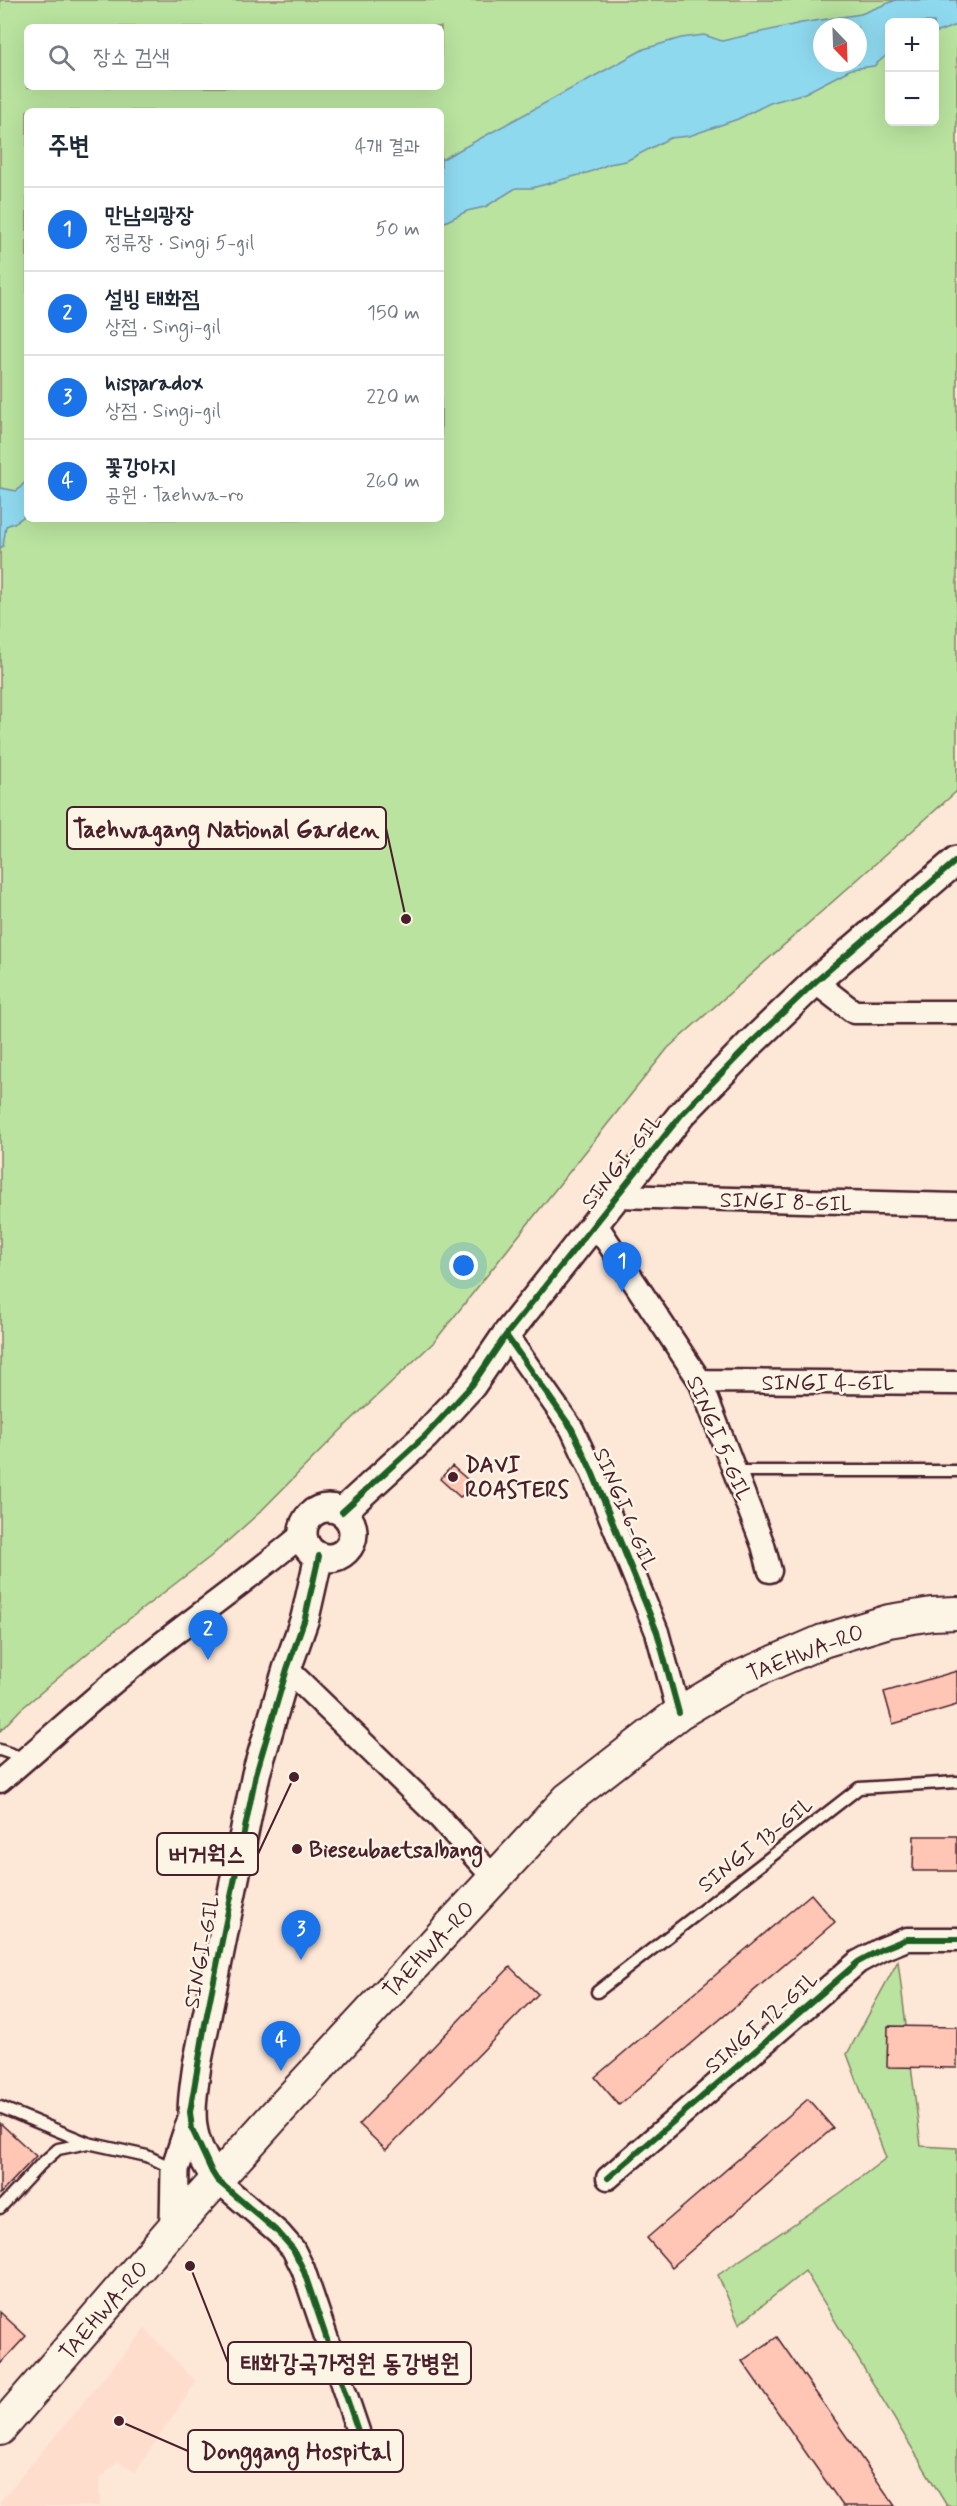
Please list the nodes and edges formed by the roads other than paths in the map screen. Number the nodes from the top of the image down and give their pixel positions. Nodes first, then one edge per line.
1 (957, 860) edge
2 (815, 982) junction
3 (957, 1012) edge
4 (615, 1196) junction
5 (957, 1205) edge
6 (595, 1223) junction
7 (506, 1335) junction
8 (700, 1381) junction
9 (957, 1383) edge
10 (735, 1471) junction
11 (957, 1471) edge
12 (342, 1512) junction
13 (303, 1534) junction
14 (319, 1556) junction
15 (770, 1571) dead end
16 (957, 1613) edge
17 (287, 1669) junction
18 (679, 1713) junction
19 (0, 1750) edge
20 (26, 1759) junction
21 (0, 1782) edge
22 (957, 1782) edge
23 (494, 1878) junction
24 (957, 1940) edge
25 (597, 1992) dead end
26 (0, 2107) edge
27 (191, 2121) junction
28 (88, 2143) junction
29 (175, 2169) junction
30 (608, 2178) dead end
31 (218, 2180) junction
32 (0, 2208) edge
33 (174, 2227) junction
34 (0, 2429) edge
35 (358, 2431) dead end

1 - 2 street, SINGI-GIL
2 - 3 street
2 - 4 street, SINGI-GIL
4 - 5 street, SINGI 8-GIL
4 - 6 street, SINGI-GIL
6 - 7 street, SINGI-GIL
6 - 8 street, SINGI 5-GIL
7 - 12 street, SINGI-GIL
7 - 18 street, SINGI 6-GIL
8 - 9 street, SINGI 4-GIL
8 - 10 street, SINGI 5-GIL
10 - 11 lane
10 - 15 street, SINGI 5-GIL
12 - 13 street
12 - 14 street
13 - 14 street
13 - 20 street
14 - 17 street, SINGI-GIL
16 - 18 main road, TAEHWA-RO
17 - 23 street
17 - 27 street, SINGI-GIL
18 - 23 main road, TAEHWA-RO
19 - 20 lane
20 - 21 street
22 - 25 lane, SINGI 13-GIL
23 - 31 main road, TAEHWA-RO
24 - 30 street, SINGI 12-GIL
26 - 28 lane
27 - 29 street
27 - 31 street, SINGI-GIL
28 - 29 lane
28 - 32 lane
29 - 33 street
31 - 33 main road, TAEHWA-RO
31 - 35 street
33 - 34 main road, TAEHWA-RO

